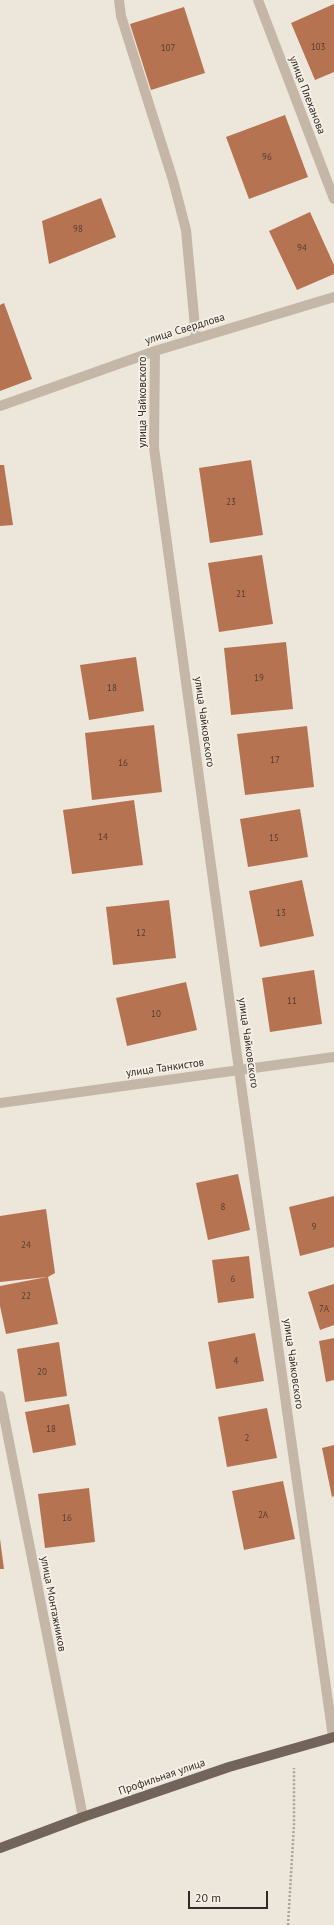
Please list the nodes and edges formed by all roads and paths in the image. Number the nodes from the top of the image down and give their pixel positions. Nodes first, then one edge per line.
1 (119, 0) edge
2 (258, 0) edge
3 (334, 199) edge
4 (334, 297) edge
5 (196, 338) junction
6 (155, 351) junction
7 (0, 406) edge
8 (334, 1057) edge
9 (239, 1070) junction
10 (0, 1103) edge
11 (0, 1396) edge
12 (334, 1737) edge
13 (293, 1748) junction
14 (83, 1817) junction
15 (0, 1848) edge
16 (288, 1925) edge

1 - 5 street
2 - 3 street, улица Плеханова
4 - 5 street, улица Свердлова
5 - 6 street, улица Свердлова
6 - 7 street, улица Свердлова
6 - 9 street, улица Чайковского
8 - 9 street, улица Танкистов
9 - 10 street, улица Танкистов
9 - 12 street, улица Чайковского
11 - 14 street, улица Монтажников
12 - 13 main road, Профильная улица
13 - 14 main road, Профильная улица
13 - 16 path
14 - 15 main road, Профильная улица

